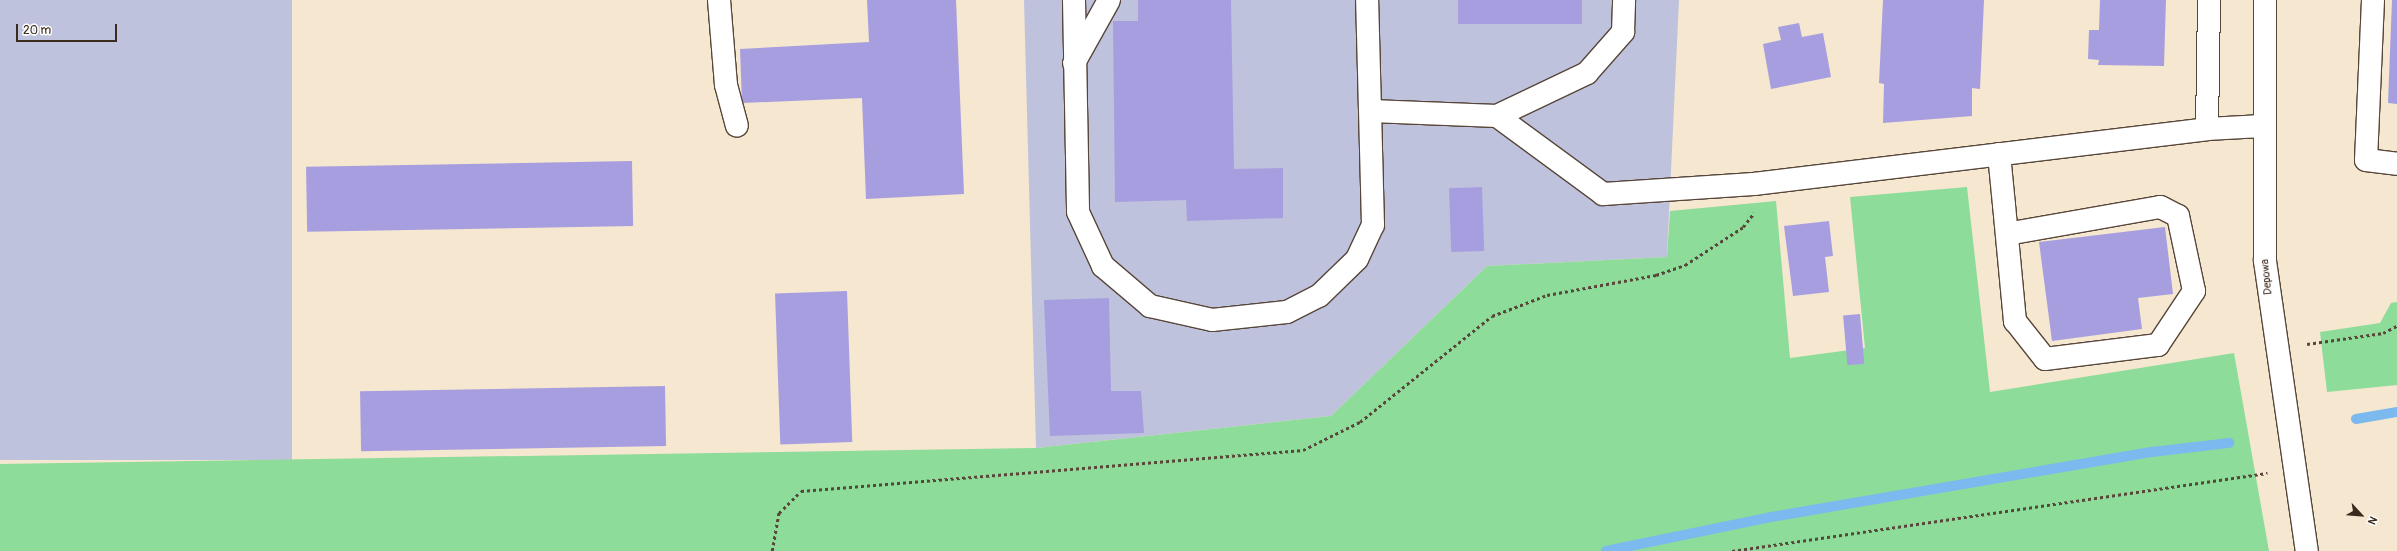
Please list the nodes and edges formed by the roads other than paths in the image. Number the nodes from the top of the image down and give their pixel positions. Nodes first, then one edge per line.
1 (719, 0) edge
2 (1074, 0) edge
3 (1109, 0) edge
4 (1367, 0) edge
5 (1624, 0) edge
6 (2209, 0) edge
7 (2265, 0) edge
8 (2373, 0) edge
9 (1073, 66) junction
10 (1371, 111) junction
11 (1497, 116) junction
12 (738, 126) dead end
13 (2262, 126) junction
14 (2207, 129) junction
15 (1999, 154) junction
16 (2397, 164) edge
17 (2007, 234) junction
18 (2307, 551) edge

1 - 12 street
2 - 9 street
3 - 9 street
4 - 10 street
5 - 11 street
6 - 14 street
7 - 13 street, Depowa
8 - 16 street
9 - 10 street
10 - 11 street
11 - 15 street
13 - 14 street
13 - 18 street, Depowa
14 - 15 street
15 - 17 street
17 - 17 street

